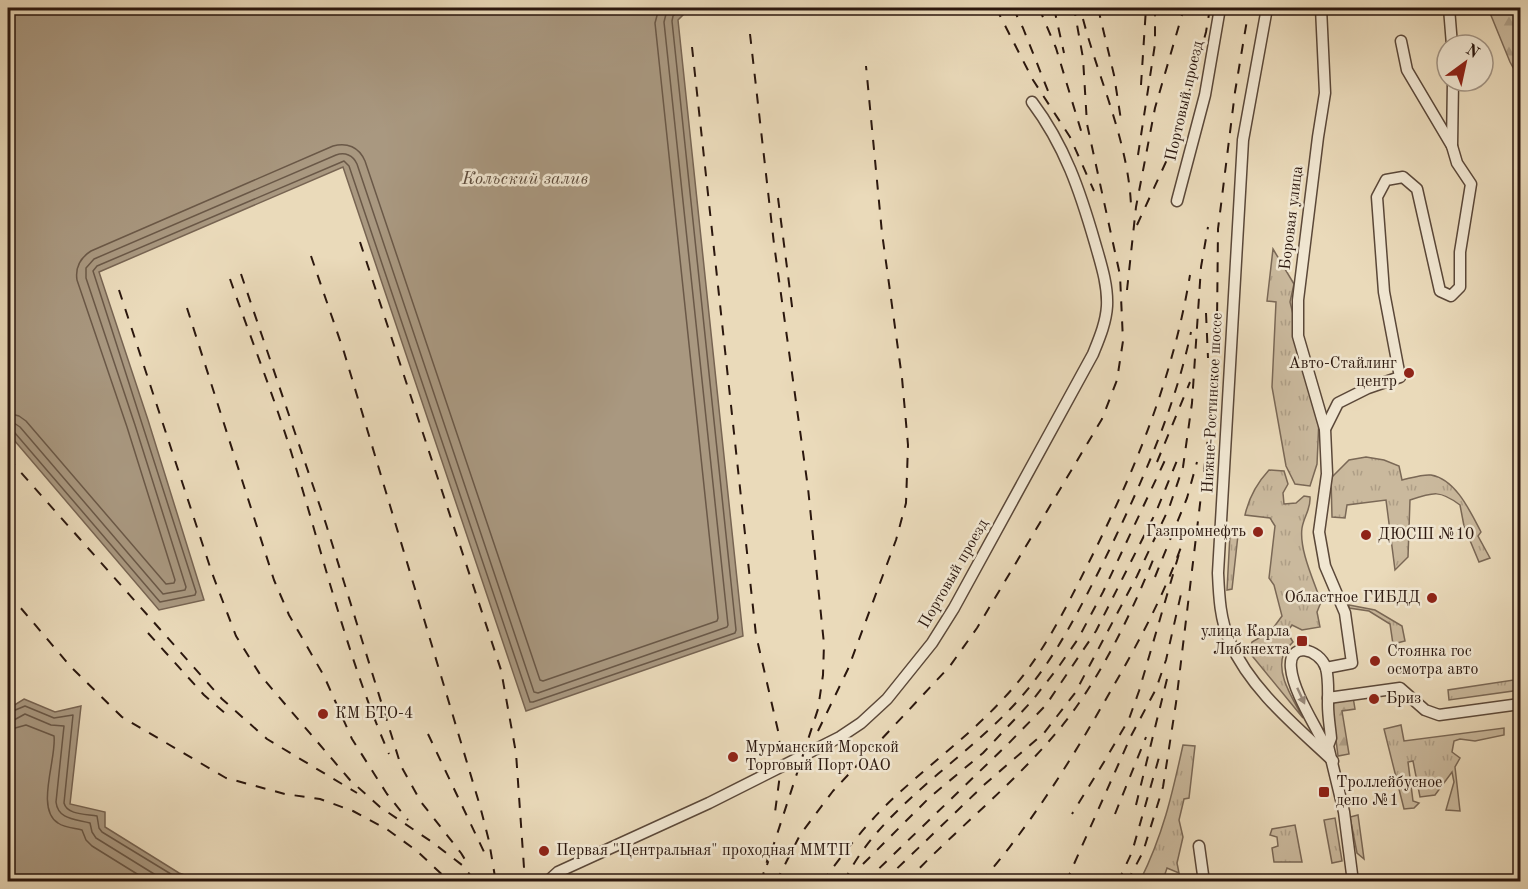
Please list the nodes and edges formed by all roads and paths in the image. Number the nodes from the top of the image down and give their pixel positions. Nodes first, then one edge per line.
1 (1220, 8) edge
2 (1267, 8) edge
3 (1321, 8) edge
4 (1449, 8) edge
5 (1451, 33) edge
6 (1401, 40) dead end
7 (1453, 93) edge
8 (1032, 102) dead end
9 (1452, 146) junction
10 (1177, 201) dead end
11 (1325, 429) junction
12 (1326, 668) junction
13 (1328, 698) junction
14 (1521, 704) edge
15 (1328, 746) junction
16 (1333, 761) junction
17 (1199, 846) dead end
18 (547, 882) edge
19 (1204, 882) edge
20 (1353, 882) edge

1 - 10 street, Портовый проезд
2 - 16 street, Нижне-Ростинское шоссе
3 - 11 street, Боровая улица
4 - 5 street
6 - 9 street
7 - 9 street
8 - 18 street, Портовый проезд
9 - 11 street
11 - 12 street
12 - 13 street
12 -> 15 street
13 - 14 street
13 - 15 street
15 - 16 street
16 - 20 street
17 - 19 street

